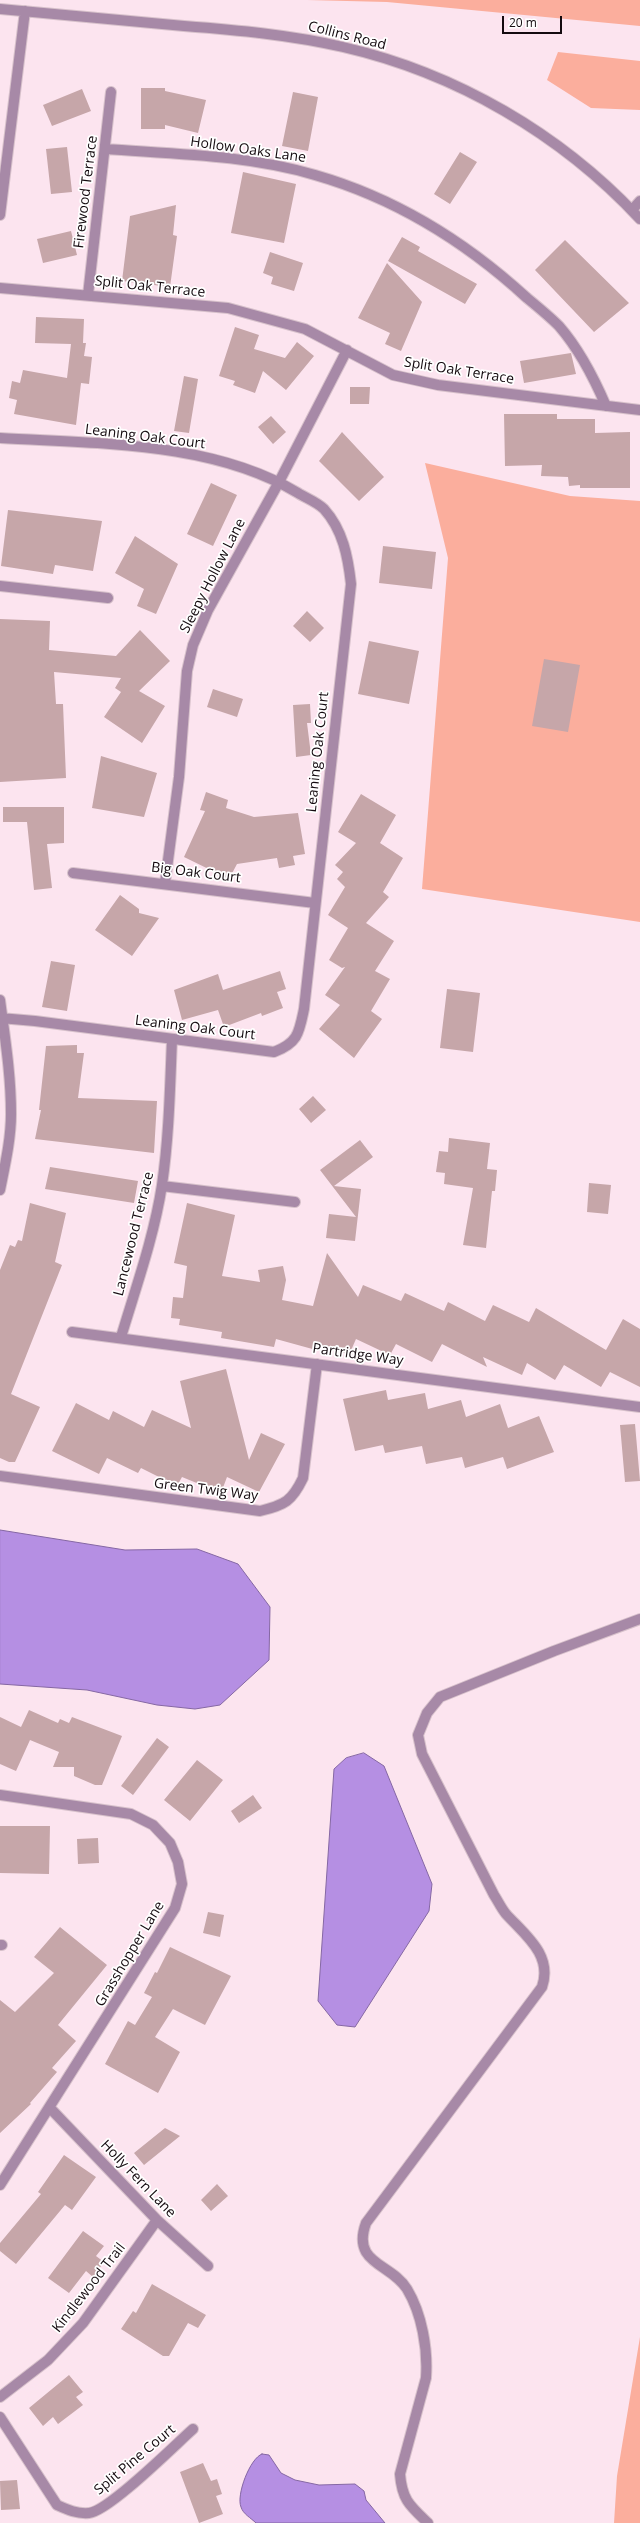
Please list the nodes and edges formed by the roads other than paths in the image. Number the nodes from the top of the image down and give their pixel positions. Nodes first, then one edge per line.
1 (0, 9) edge
2 (24, 12) junction
3 (111, 92) dead end
4 (106, 149) junction
5 (640, 201) edge
6 (632, 210) junction
7 (0, 215) edge
8 (640, 219) edge
9 (0, 288) edge
10 (88, 295) junction
11 (347, 350) junction
12 (606, 406) junction
13 (640, 410) edge
14 (0, 438) edge
15 (279, 482) junction
16 (0, 586) edge
17 (108, 598) dead end
18 (73, 873) dead end
19 (165, 883) junction
20 (315, 903) junction
21 (0, 1000) edge
22 (1, 1018) edge
23 (172, 1040) junction
24 (162, 1186) junction
25 (0, 1190) edge
26 (295, 1202) dead end
27 (72, 1332) dead end
28 (121, 1337) junction
29 (317, 1364) junction
30 (640, 1407) edge
31 (0, 1476) edge
32 (640, 1619) edge
33 (0, 1795) edge
34 (50, 2108) junction
35 (0, 2185) edge
36 (157, 2220) junction
37 (208, 2266) dead end
38 (0, 2397) edge
39 (0, 2417) edge
40 (193, 2429) dead end
41 (428, 2523) edge

1 - 2 street, Collins Road
2 - 6 street, Collins Road
2 - 7 street
3 - 4 street, Firewood Terrace
4 - 10 street, Firewood Terrace
4 - 12 street, Hollow Oaks Lane
5 - 6 street
6 - 8 street, Collins Road
9 - 10 street, Split Oak Terrace
10 - 11 street, Split Oak Terrace
11 - 12 street, Split Oak Terrace
11 - 15 street, Sleepy Hollow Lane
12 - 13 street, Split Oak Terrace
14 - 15 street, Leaning Oak Court
15 - 19 street, Sleepy Hollow Lane
15 - 20 street, Leaning Oak Court
16 - 17 street
18 - 19 street, Big Oak Court
19 - 20 street, Big Oak Court
20 - 23 street, Leaning Oak Court
21 - 22 street
22 - 23 street, Leaning Oak Court
22 - 25 street
23 - 24 street, Lancewood Terrace
24 - 26 street
24 - 28 street, Lancewood Terrace
27 - 28 street, Partridge Way
28 - 29 street, Partridge Way
29 - 30 street, Partridge Way
29 - 31 street, Green Twig Way
32 - 41 street
33 - 34 street, Grasshopper Lane
34 - 35 street, Grasshopper Lane
34 - 36 street, Holly Fern Lane
36 - 37 street, Holly Fern Lane
36 - 38 street, Kindlewood Trail
39 - 40 street, Split Pine Court

